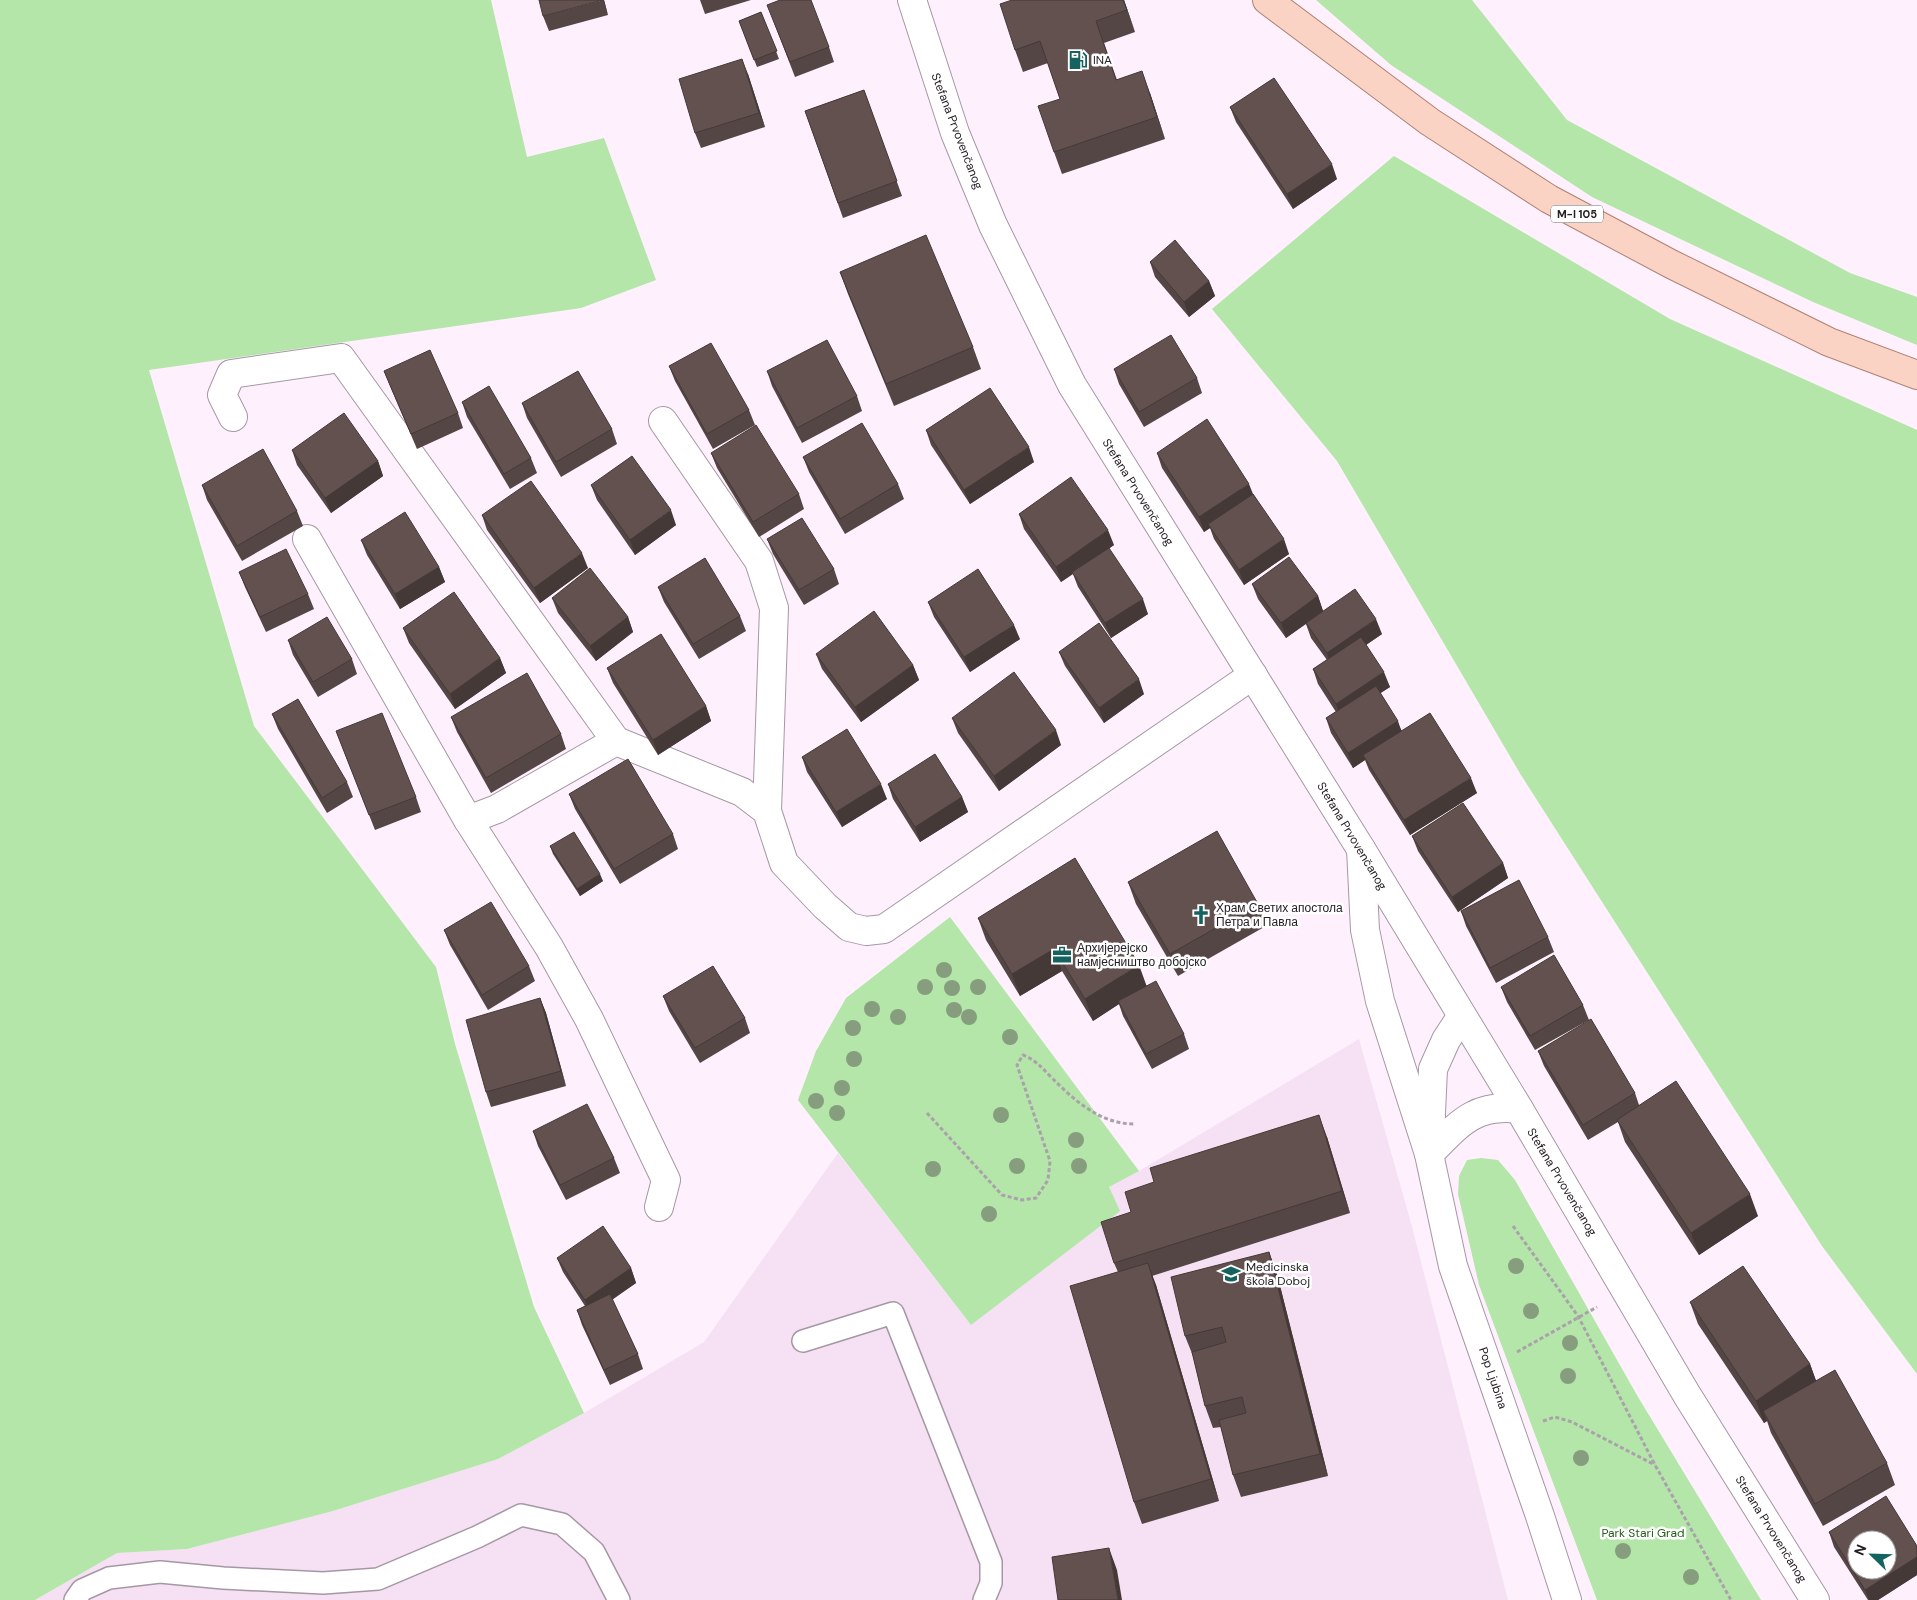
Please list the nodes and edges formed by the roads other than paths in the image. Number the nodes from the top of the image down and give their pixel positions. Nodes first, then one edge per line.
1 (912, 0) edge
2 (928, 0) edge
3 (1267, 0) edge
4 (928, 52) junction
5 (1917, 375) edge
6 (233, 417) dead end
7 (663, 422) dead end
8 (307, 539) dead end
9 (1253, 675) junction
10 (616, 741) junction
11 (767, 811) junction
12 (468, 820) junction
13 (1361, 849) junction
14 (1461, 1017) junction
15 (1519, 1109) junction
16 (1429, 1154) junction
17 (659, 1207) dead end
18 (803, 1341) dead end
19 (340, 1591) edge
20 (75, 1600) edge
21 (619, 1600) edge
22 (984, 1600) edge
23 (1567, 1600) edge
24 (1816, 1600) edge

1 - 4 street
2 - 4 street
3 - 5 main road, M-I 105
4 - 9 street, Stefana Prvovenčanog
6 - 10 street
7 - 11 street
8 - 12 street
9 - 11 street
9 - 13 street, Stefana Prvovenčanog
10 - 11 street
10 - 12 street
12 - 17 street
13 - 14 street, Stefana Prvovenčanog
13 - 16 street
14 - 15 street, Stefana Prvovenčanog
14 - 16 street
15 - 16 street
15 - 24 street, Stefana Prvovenčanog
16 - 23 street, Pop Ljubina
18 - 22 lane
19 - 20 lane
19 - 21 lane

